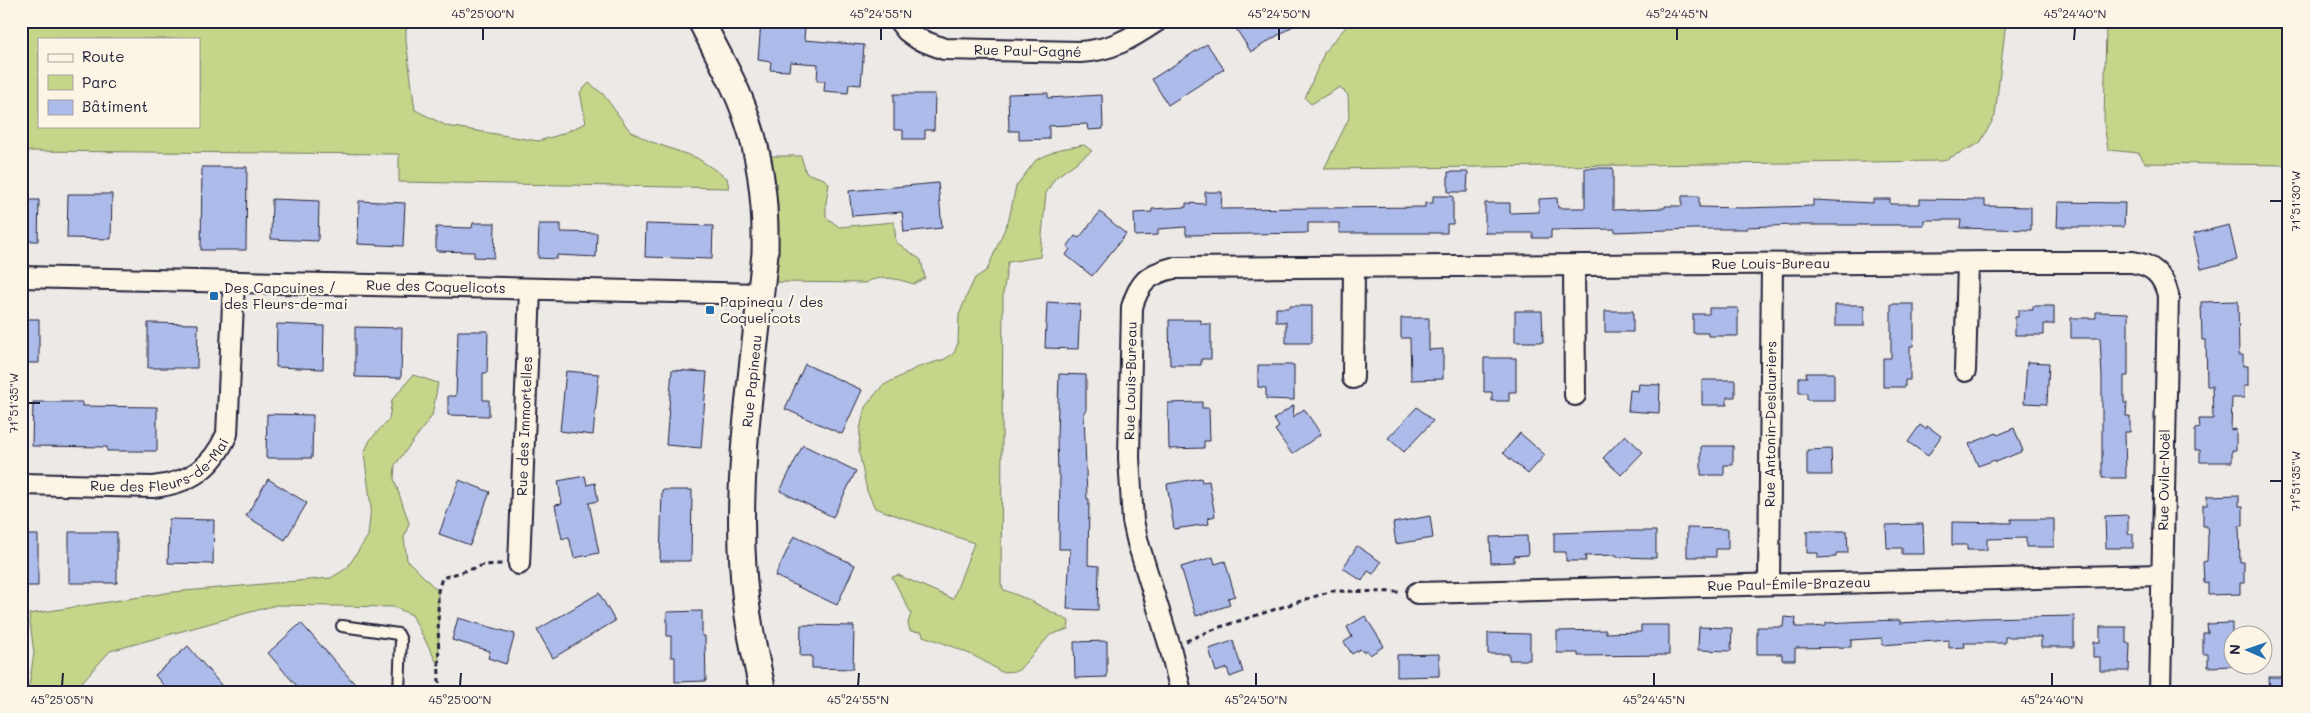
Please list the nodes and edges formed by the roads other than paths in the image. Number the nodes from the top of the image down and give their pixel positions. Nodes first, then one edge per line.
1 (701, 21) edge
2 (900, 21) edge
3 (1157, 21) edge
4 (1968, 263) junction
5 (1772, 264) junction
6 (1574, 266) junction
7 (1354, 268) junction
8 (2156, 271) joint
9 (21, 277) edge
10 (234, 282) junction
11 (530, 290) junction
12 (761, 294) junction
13 (1965, 371) dead end
14 (1353, 378) dead end
15 (1575, 395) dead end
16 (21, 484) edge
17 (518, 564) road end
18 (2162, 575) junction
19 (1769, 584) junction
20 (1417, 593) road end
21 (342, 626) dead end
22 (399, 692) edge
23 (763, 692) edge
24 (1181, 692) edge
25 (2160, 692) edge

1 - 12 street, Rue Papineau
2 - 3 street, Rue Paul-Gagné
4 - 5 street, Rue Louis-Bureau
4 - 8 street, Rue Louis-Bureau
4 - 13 street
5 - 6 street, Rue Louis-Bureau
5 - 19 street, Rue Antonin-Deslauriers
6 - 7 street, Rue Louis-Bureau
6 - 15 street
7 - 14 street
7 - 24 street, Rue Louis-Bureau
8 - 18 street, Rue Ovila-Noël
9 - 10 street, Rue des Coquelicots
10 - 11 street, Rue des Coquelicots
10 - 16 street, Rue des Fleurs-de-Mai
11 - 12 street, Rue des Coquelicots
11 - 17 street, Rue des Immortelles
12 - 23 street, Rue Papineau
18 - 19 street, Rue Paul-Émile-Brazeau
18 - 25 street, Rue Ovila-Noël
19 - 20 street, Rue Paul-Émile-Brazeau
21 - 22 lane

